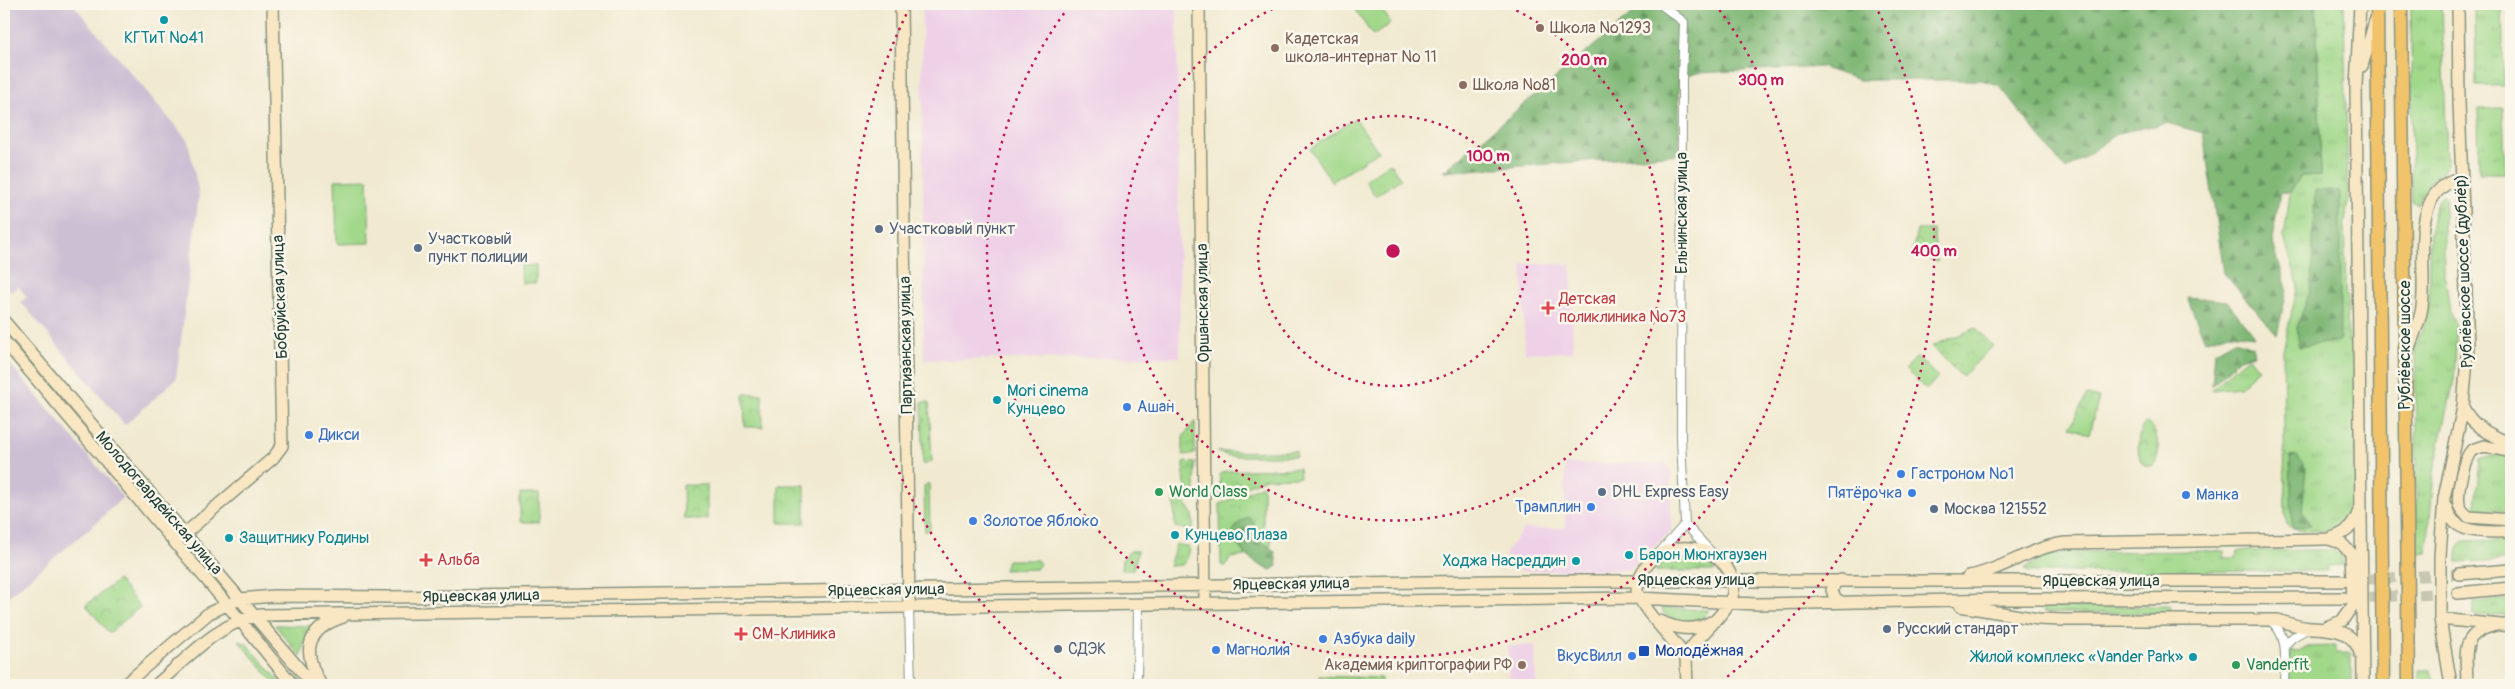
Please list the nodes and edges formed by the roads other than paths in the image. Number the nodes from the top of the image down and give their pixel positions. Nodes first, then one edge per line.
1 (273, 4) edge
2 (901, 4) edge
3 (1199, 4) edge
4 (1660, 4) edge
5 (2360, 4) edge
6 (2401, 4) edge
7 (2458, 4) edge
8 (2377, 8) edge
9 (2356, 86) junction
10 (2462, 178) junction
11 (4, 321) edge
12 (4, 341) edge
13 (2405, 362) junction
14 (2463, 407) junction
15 (2511, 444) edge
16 (2511, 452) edge
17 (2362, 498) junction
18 (2444, 498) junction
19 (2511, 520) edge
20 (1685, 524) junction
21 (2511, 532) edge
22 (185, 533) junction
23 (2327, 539) junction
24 (175, 542) junction
25 (1715, 557) junction
26 (1654, 558) junction
27 (2511, 570) edge
28 (2459, 574) tunnel mouth
29 (1637, 580) junction
30 (1732, 580) junction
31 (1841, 580) junction
32 (2343, 580) tunnel mouth
33 (1938, 581) junction
34 (1205, 585) junction
35 (2511, 588) edge
36 (909, 590) junction
37 (2458, 593) tunnel mouth
38 (1638, 598) junction
39 (2344, 598) tunnel mouth
40 (240, 599) junction
41 (1924, 601) junction
42 (1841, 602) junction
43 (1205, 603) junction
44 (1729, 603) junction
45 (226, 604) junction
46 (1138, 605) junction
47 (909, 607) junction
48 (350, 615) junction
49 (254, 616) junction
50 (2263, 618) junction
51 (1656, 619) junction
52 (1715, 619) junction
53 (239, 620) junction
54 (2440, 620) junction
55 (2496, 625) junction
56 (2511, 626) edge
57 (2310, 628) junction
58 (2324, 628) junction
59 (2285, 645) junction
60 (1686, 658) junction
61 (2363, 661) junction
62 (124, 685) edge
63 (156, 685) edge
64 (292, 685) edge
65 (313, 685) edge
66 (321, 685) edge
67 (912, 685) edge
68 (1137, 685) edge
69 (1686, 685) edge
70 (2284, 685) edge
71 (2363, 685) edge
72 (2383, 685) edge
73 (2410, 685) edge
74 (2451, 685) edge
75 (2468, 685) edge

1 - 22 main road, Бобруйская улица
2 - 36 main road, Партизанская улица
3 - 34 main road, Оршанская улица
4 - 20 street, Ельнинская улица
5 - 9 main road
6 - 13 main road, Рублёвское шоссе
7 - 10 main road, Рублёвское шоссе (дублёр)
8 - 9 main road
8 - 72 main road, Рублёвское шоссе
9 - 17 main road
10 - 13 main road
10 - 14 main road, Рублёвское шоссе (дублёр)
11 - 22 main road, Молодогвардейская улица
12 - 24 main road, Молодогвардейская улица
13 - 73 main road, Рублёвское шоссе
14 - 15 main road
14 - 18 main road, Рублёвское шоссе (дублёр)
16 - 19 main road
17 - 23 main road
17 - 61 main road
18 - 21 main road
18 - 54 main road, Рублёвское шоссе (дублёр)
20 - 25 street
20 - 26 street
22 - 24 main road, Бобруйская улица
22 - 40 main road, Молодогвардейская улица
23 - 33 main road
23 - 58 main road
24 - 45 main road, Молодогвардейская улица
25 - 26 main road
25 - 30 main road
26 - 29 main road
27 - 28 main road
29 - 30 main road, Ярцевская улица
29 - 34 main road, Ярцевская улица
29 - 38 main road
30 - 31 main road, Ярцевская улица
30 - 44 main road
31 - 33 main road, Ярцевская улица
31 - 42 main road
32 - 33 main road, Ярцевская улица
34 - 36 main road, Ярцевская улица
34 - 43 main road, Оршанская улица
35 - 37 main road
36 - 40 main road, Ярцевская улица
36 - 47 main road, Партизанская улица
38 - 43 main road, Ярцевская улица
38 - 44 main road, Ярцевская улица
38 - 51 main road
39 - 41 main road, Ярцевская улица
40 - 45 main road, Ярцевская улица
40 - 49 main road, Молодогвардейская улица
41 - 42 main road, Ярцевская улица
41 - 50 main road
42 - 44 main road, Ярцевская улица
43 - 46 main road, Ярцевская улица
44 - 52 main road
45 - 53 main road, Молодогвардейская улица
45 - 62 main road, Ярцевская улица
46 - 47 main road, Ярцевская улица
46 - 68 street
47 - 48 main road, Ярцевская улица
47 - 67 street, Партизанская улица
48 - 49 main road, Ярцевская улица
48 - 66 main road
49 - 53 main road, Ярцевская улица
49 - 65 main road, Молодогвардейская улица
50 - 57 main road
50 - 59 street
51 - 52 main road
51 - 60 main road
52 - 60 main road
53 - 63 main road, Ярцевская улица
53 - 64 main road, Молодогвардейская улица
54 - 55 main road
54 - 74 main road, Рублёвское шоссе (дублёр)
55 - 56 main road
55 - 75 main road
57 - 58 main road
57 - 59 street
58 - 61 main road
59 - 70 street
60 - 69 main road
61 - 71 main road

